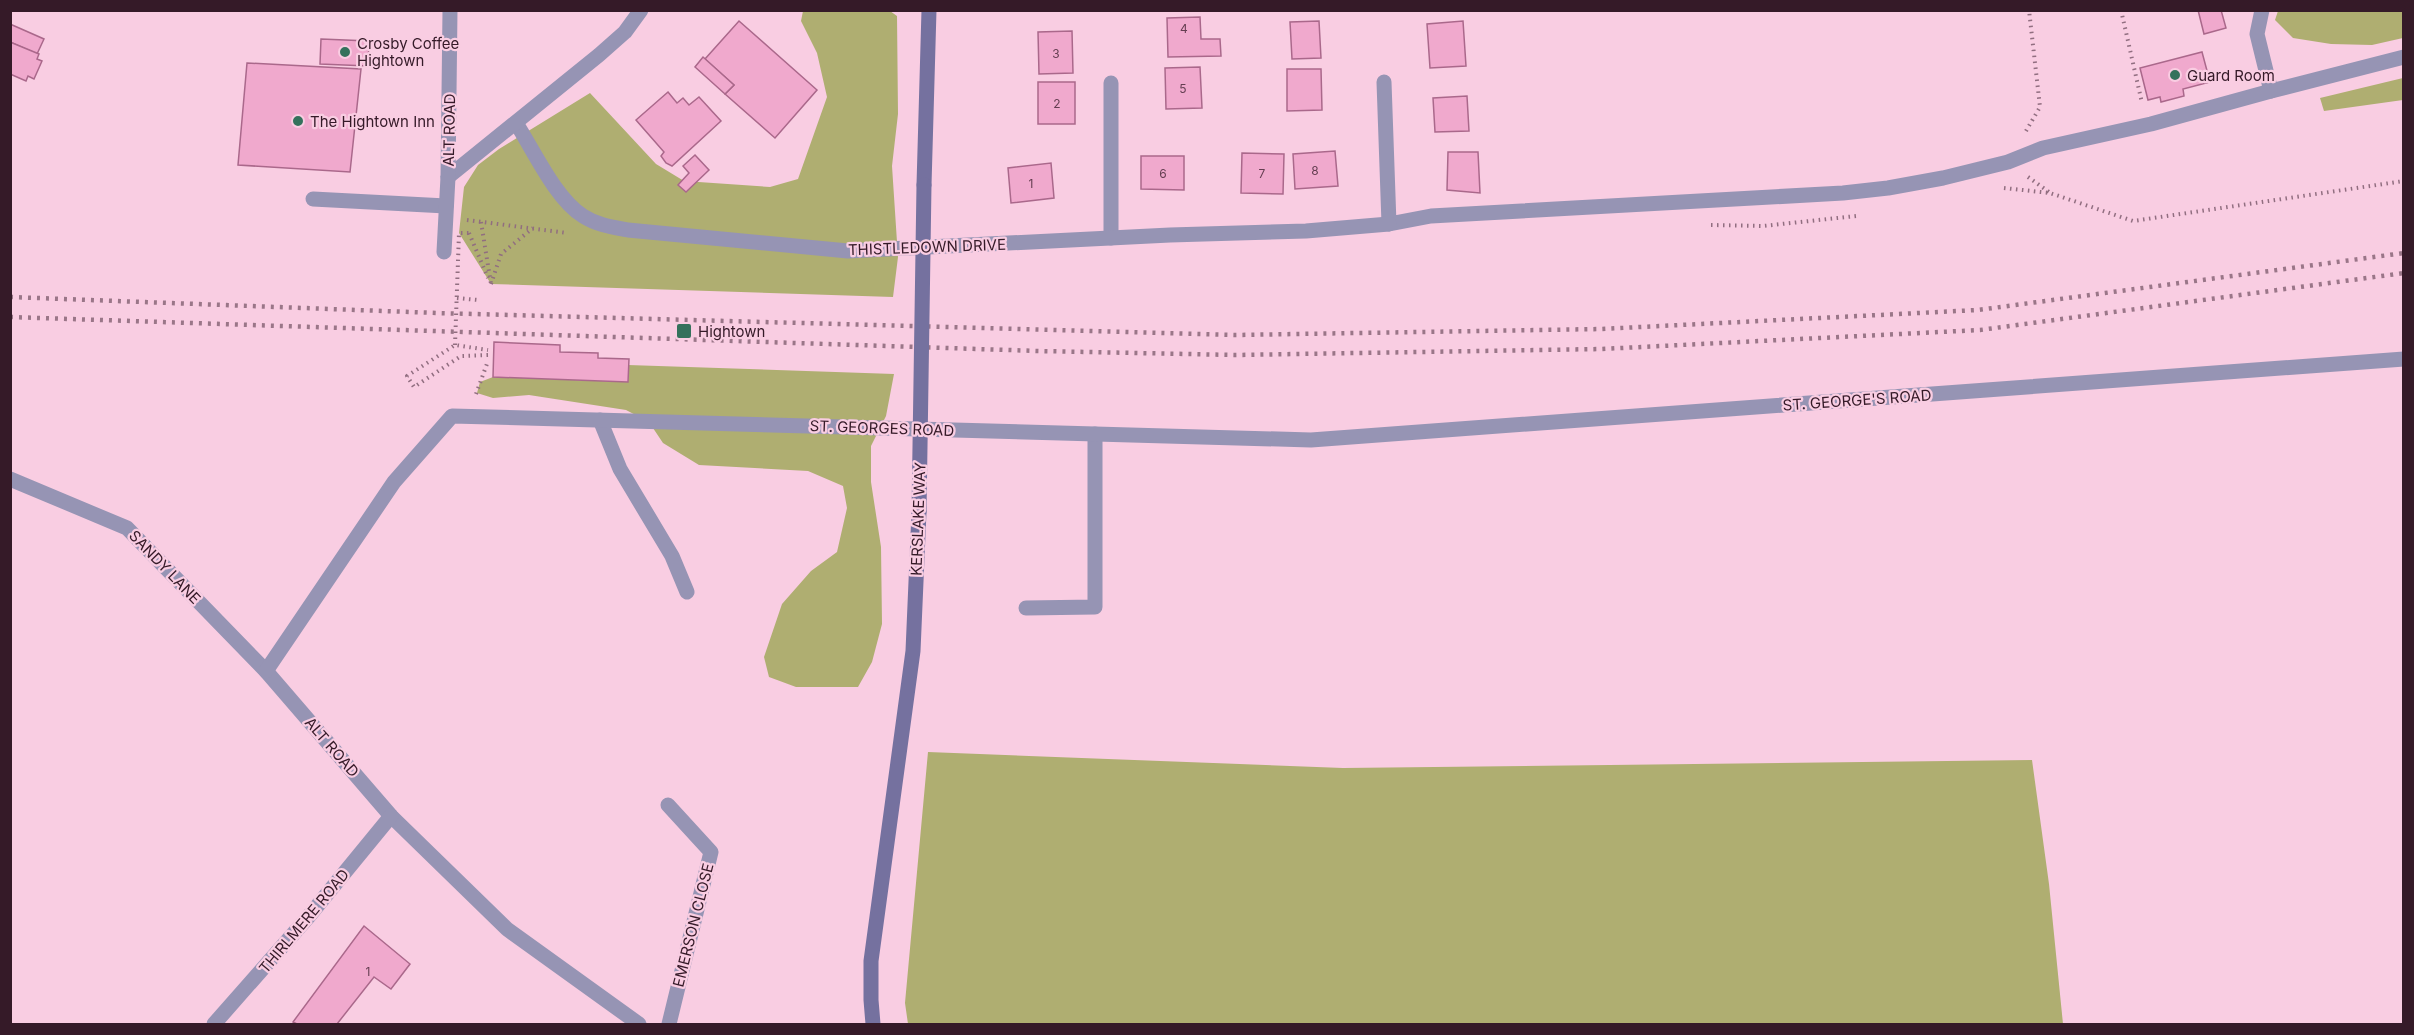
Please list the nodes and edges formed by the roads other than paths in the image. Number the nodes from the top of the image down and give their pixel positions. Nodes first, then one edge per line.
1 (450, 10) edge
2 (641, 10) edge
3 (929, 10) edge
4 (2262, 10) edge
5 (2403, 57) edge
6 (1384, 82) dead end
7 (1111, 83) dead end
8 (2271, 91) junction
9 (516, 123) junction
10 (448, 177) junction
11 (313, 199) dead end
12 (446, 206) junction
13 (1389, 224) junction
14 (1111, 238) junction
15 (444, 252) dead end
16 (2403, 359) edge
17 (600, 420) junction
18 (1095, 434) junction
19 (1311, 440) joint
20 (10, 478) edge
21 (687, 592) dead end
22 (1026, 609) dead end
23 (266, 670) junction
24 (669, 805) dead end
25 (391, 816) junction
26 (214, 1024) edge
27 (639, 1024) edge
28 (669, 1024) edge
29 (873, 1024) edge

1 - 10 street, ALT ROAD
2 - 9 street, ALT ROAD
3 - 29 street, KERSLAKE WAY, bridge
4 - 8 street
5 - 8 street, THISTLEDOWN DRIVE
6 - 13 street
7 - 14 street
8 - 13 street, THISTLEDOWN DRIVE
9 - 10 street, ALT ROAD
9 - 14 street, THISTLEDOWN DRIVE
10 - 12 street, ALT ROAD
11 - 12 street
12 - 15 street, ALT ROAD
13 - 14 street, THISTLEDOWN DRIVE
16 - 19 street, ST. GEORGE'S ROAD
17 - 18 street, ST. GEORGES ROAD
17 - 21 street
17 - 23 street, ST. GEORGES ROAD
18 - 19 street, ST. GEORGES ROAD
18 - 22 street
20 - 23 street, SANDY LANE
23 - 25 street, ALT ROAD
24 - 28 street, EMERSON CLOSE
25 - 26 street, THIRLMERE ROAD
25 - 27 street, ALT ROAD

